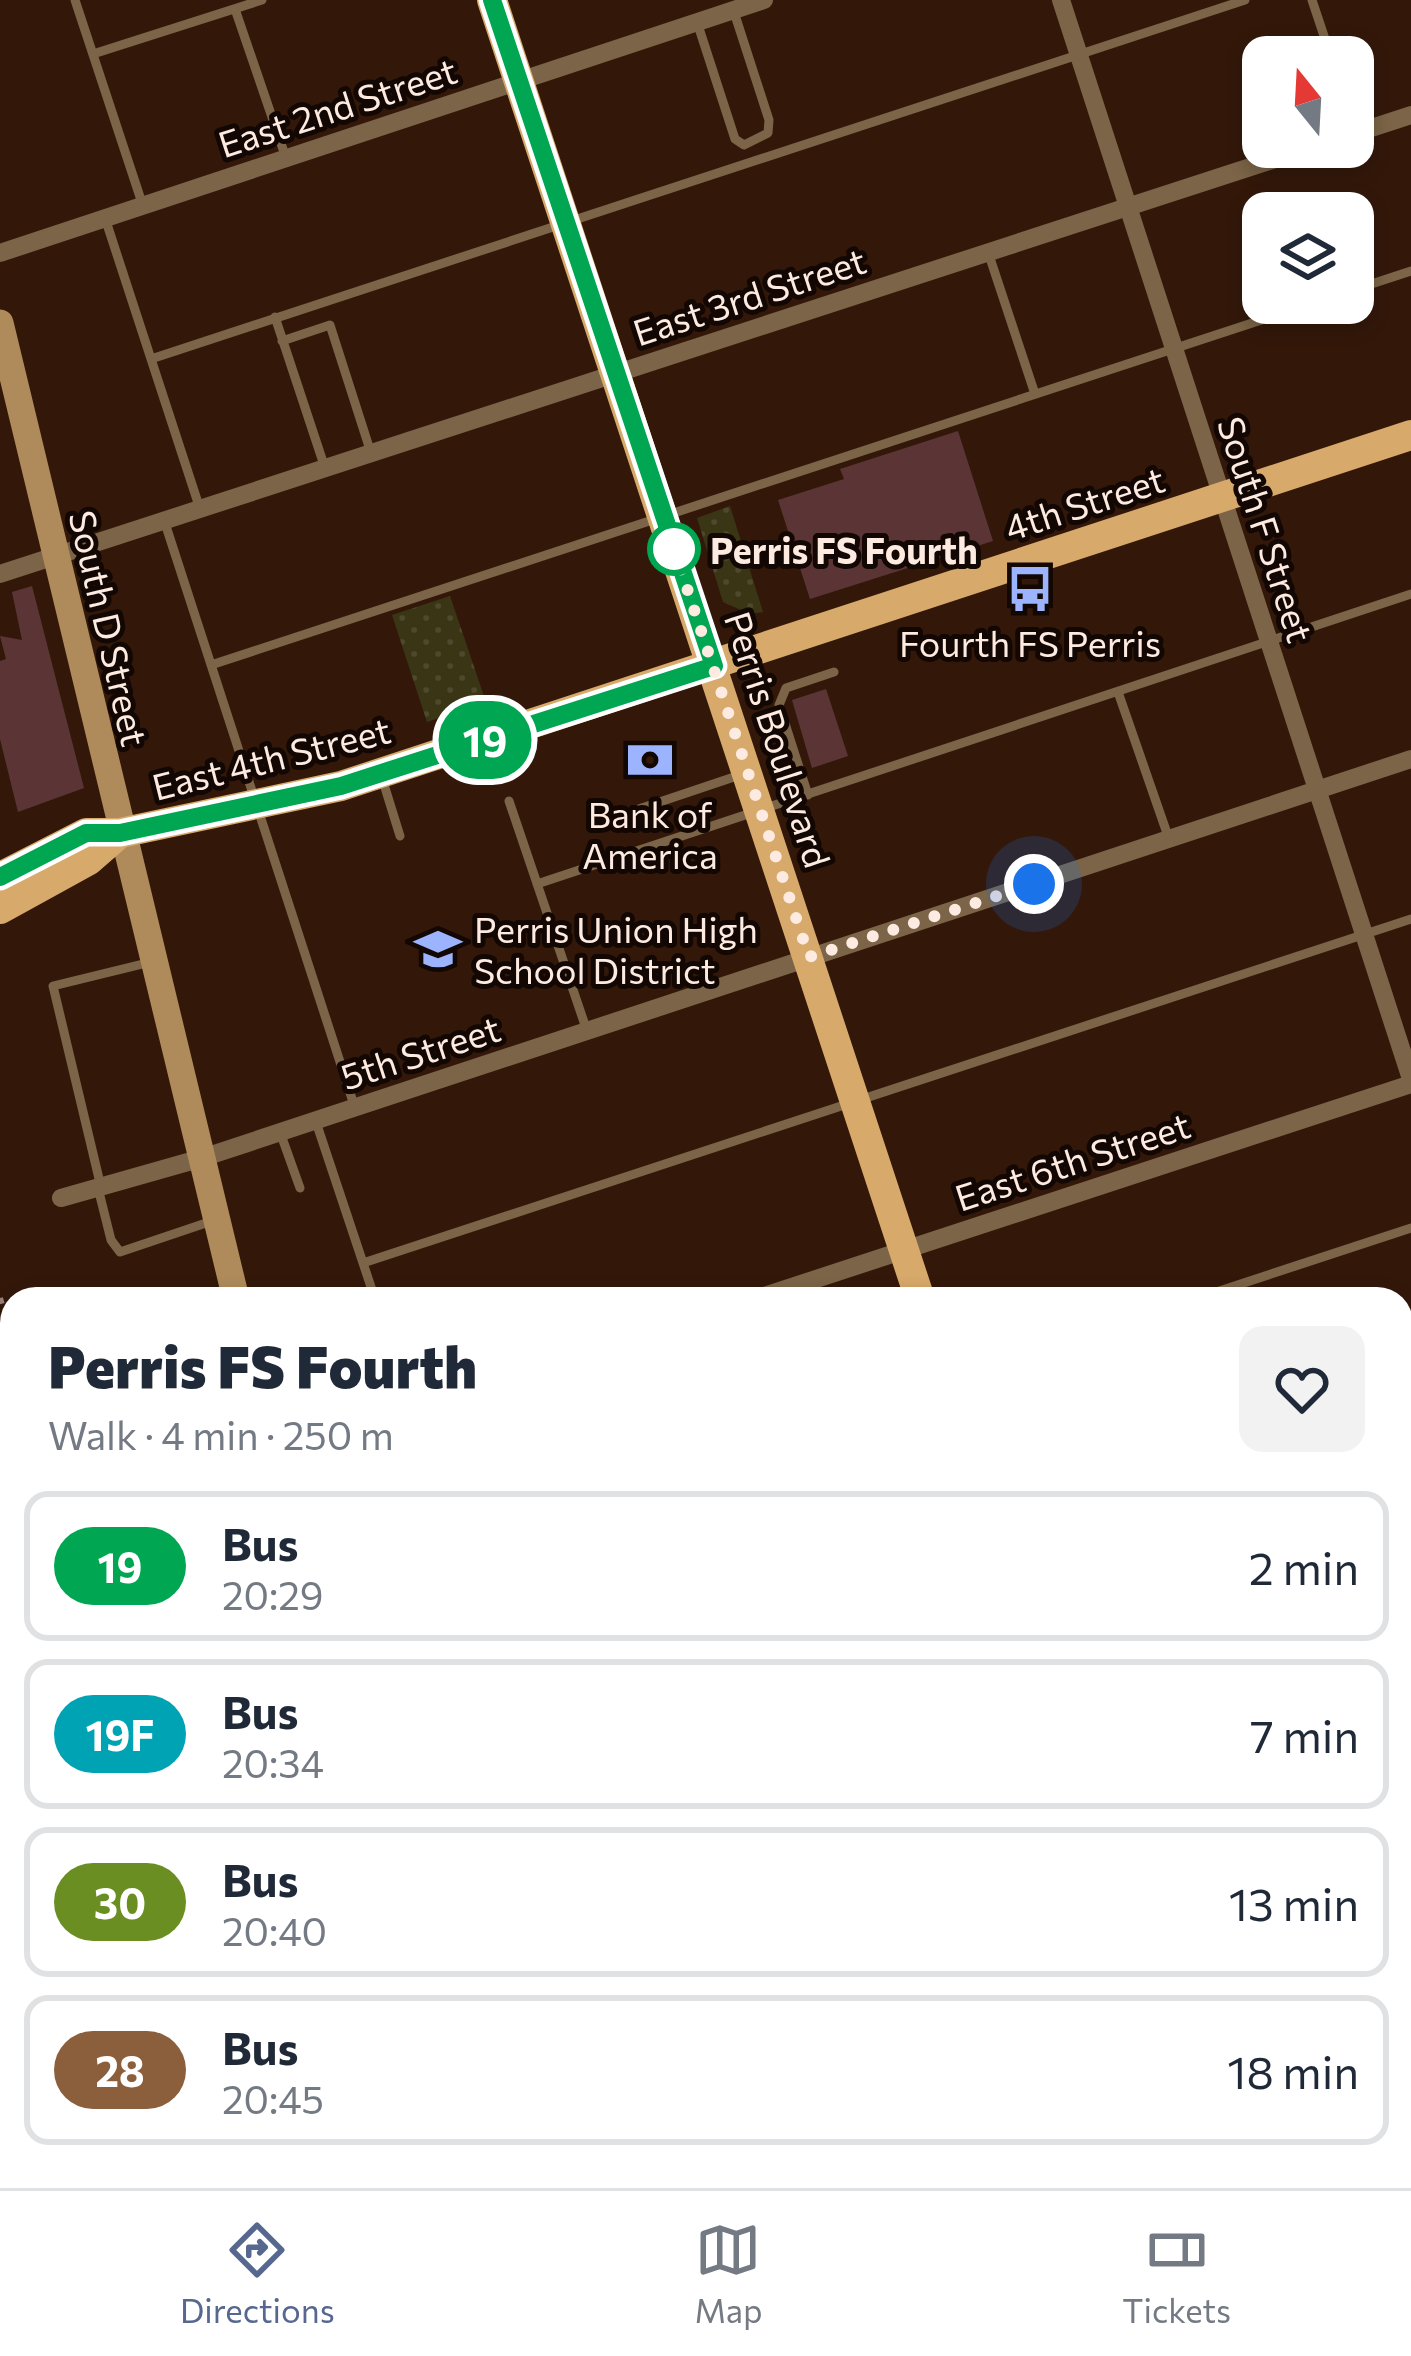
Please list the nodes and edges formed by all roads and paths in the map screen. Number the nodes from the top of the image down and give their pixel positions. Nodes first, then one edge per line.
1 (75, 0) edge
2 (262, 0) edge
3 (492, 0) edge
4 (764, 0) edge
5 (1061, 0) edge
6 (1245, 0) edge
7 (1312, 0) edge
8 (235, 9) junction
9 (733, 10) junction
10 (697, 22) junction
11 (1324, 36) edge
12 (93, 54) junction
13 (1078, 54) junction
14 (518, 81) junction
15 (1411, 115) edge
16 (1374, 124) edge
17 (286, 158) junction
18 (1248, 168) edge
19 (142, 206) junction
20 (1128, 207) junction
21 (105, 218) junction
22 (564, 220) junction
23 (988, 252) junction
24 (0, 253) edge
25 (1411, 271) edge
26 (1374, 283) edge
27 (275, 317) junction
28 (0, 323) edge
29 (1250, 324) edge
30 (283, 341) junction
31 (1174, 349) junction
32 (151, 359) junction
33 (615, 374) junction
34 (1035, 394) junction
35 (1411, 435) edge
36 (371, 453) junction
37 (325, 468) junction
38 (1222, 497) junction
39 (200, 508) junction
40 (663, 516) junction
41 (164, 520) junction
42 (56, 555) junction
43 (0, 574) edge
44 (1411, 594) edge
45 (1269, 641) junction
46 (211, 665) junction
47 (714, 666) junction
48 (834, 672) dead end
49 (1118, 692) junction
50 (1411, 759) edge
51 (749, 772) junction
52 (380, 773) junction
53 (1318, 790) junction
54 (808, 795) junction
55 (509, 801) dead end
56 (256, 806) junction
57 (761, 810) junction
58 (609, 819) dead end
59 (120, 833) junction
60 (400, 836) dead end
61 (1168, 839) junction
62 (4, 869) edge
63 (537, 884) junction
64 (0, 909) edge
65 (1411, 919) edge
66 (1364, 934) junction
67 (809, 957) junction
68 (156, 960) junction
69 (586, 1031) junction
70 (1411, 1082) edge
71 (855, 1101) junction
72 (355, 1108) junction
73 (316, 1120) junction
74 (280, 1132) junction
75 (202, 1158) junction
76 (100, 1187) junction
77 (300, 1188) dead end
78 (61, 1198) dead end
79 (217, 1220) junction
80 (1411, 1228) edge
81 (904, 1250) junction
82 (363, 1263) junction
83 (233, 1287) edge
84 (371, 1287) edge
85 (791, 1287) edge
86 (916, 1287) edge
87 (1232, 1287) edge

1 - 12 lane
2 - 8 lane
3 - 14 main road, Perris Boulevard
4 - 9 street, East 2nd Street
5 - 13 street, South F Street
6 - 13 lane
7 - 11 lane
8 - 12 lane
8 - 17 lane
9 - 10 street, East 2nd Street
9 - 10 lane
10 - 14 street, East 2nd Street
12 - 19 lane
13 - 20 street, South F Street
13 - 22 lane
14 - 17 street, East 2nd Street
14 - 22 main road, Perris Boulevard
15 - 16 street
17 - 19 street, East 2nd Street
18 - 20 street, East 3rd Street
19 - 21 street, East 2nd Street
20 - 23 street, East 3rd Street
20 - 31 street, South F Street
21 - 24 street, East 2nd Street
21 - 32 lane
22 - 27 lane
22 - 33 main road, Perris Boulevard
23 - 33 street, East 3rd Street
23 - 34 lane
25 - 26 lane
27 - 30 lane
27 - 32 lane
28 - 42 main road, South D Street
29 - 31 lane
30 - 36 lane
30 - 37 lane
31 - 34 lane
31 - 38 street, South F Street
32 - 39 lane
33 - 36 street, East 3rd Street
33 - 40 main road, Perris Boulevard
34 - 40 lane
35 - 38 main road, 4th Street
36 - 37 street, East 3rd Street
37 - 39 street, East 3rd Street
38 - 45 street, South F Street
38 - 47 main road, 4th Street
39 - 41 street, East 3rd Street
40 - 46 lane
40 - 47 main road, Perris Boulevard
41 - 42 street, East 3rd Street
41 - 46 lane
42 - 43 street, East 3rd Street
42 - 59 main road, South D Street
44 - 45 lane
45 - 49 lane
45 - 53 street, South F Street
46 - 56 lane
47 - 51 main road, Perris Boulevard
47 - 52 main road, East 4th Street
48 - 54 lane
49 - 54 lane
49 - 61 lane
50 - 53 street, 5th Street
51 - 57 main road, Perris Boulevard
51 - 58 lane
52 - 56 main road, East 4th Street
52 - 60 lane
53 - 61 street, 5th Street
53 - 66 street, South F Street
54 - 57 lane
55 - 63 lane
56 - 59 main road, East 4th Street
56 - 72 lane
57 - 63 lane
57 - 67 main road, Perris Boulevard
59 - 62 main road, East 4th Street
59 - 64 main road
59 - 68 main road, South D Street
61 - 67 street, 5th Street
63 - 69 lane
65 - 66 lane
66 - 70 street, South F Street
66 - 71 lane
67 - 69 street, 5th Street
67 - 71 main road, Perris Boulevard
68 - 75 main road, South D Street
68 - 76 lane
69 - 72 street, 5th Street
70 - 81 street, East 6th Street
71 - 81 main road, Perris Boulevard
71 - 82 lane
72 - 73 street, 5th Street
73 - 74 street, 5th Street
73 - 82 lane
74 - 75 street, 5th Street
74 - 77 lane
75 - 76 street, 5th Street
75 - 79 main road, South D Street
76 - 78 street, 5th Street
76 - 79 lane
79 - 83 main road, South D Street
80 - 87 lane
81 - 85 street, East 6th Street
81 - 86 main road, Perris Boulevard
82 - 84 lane

